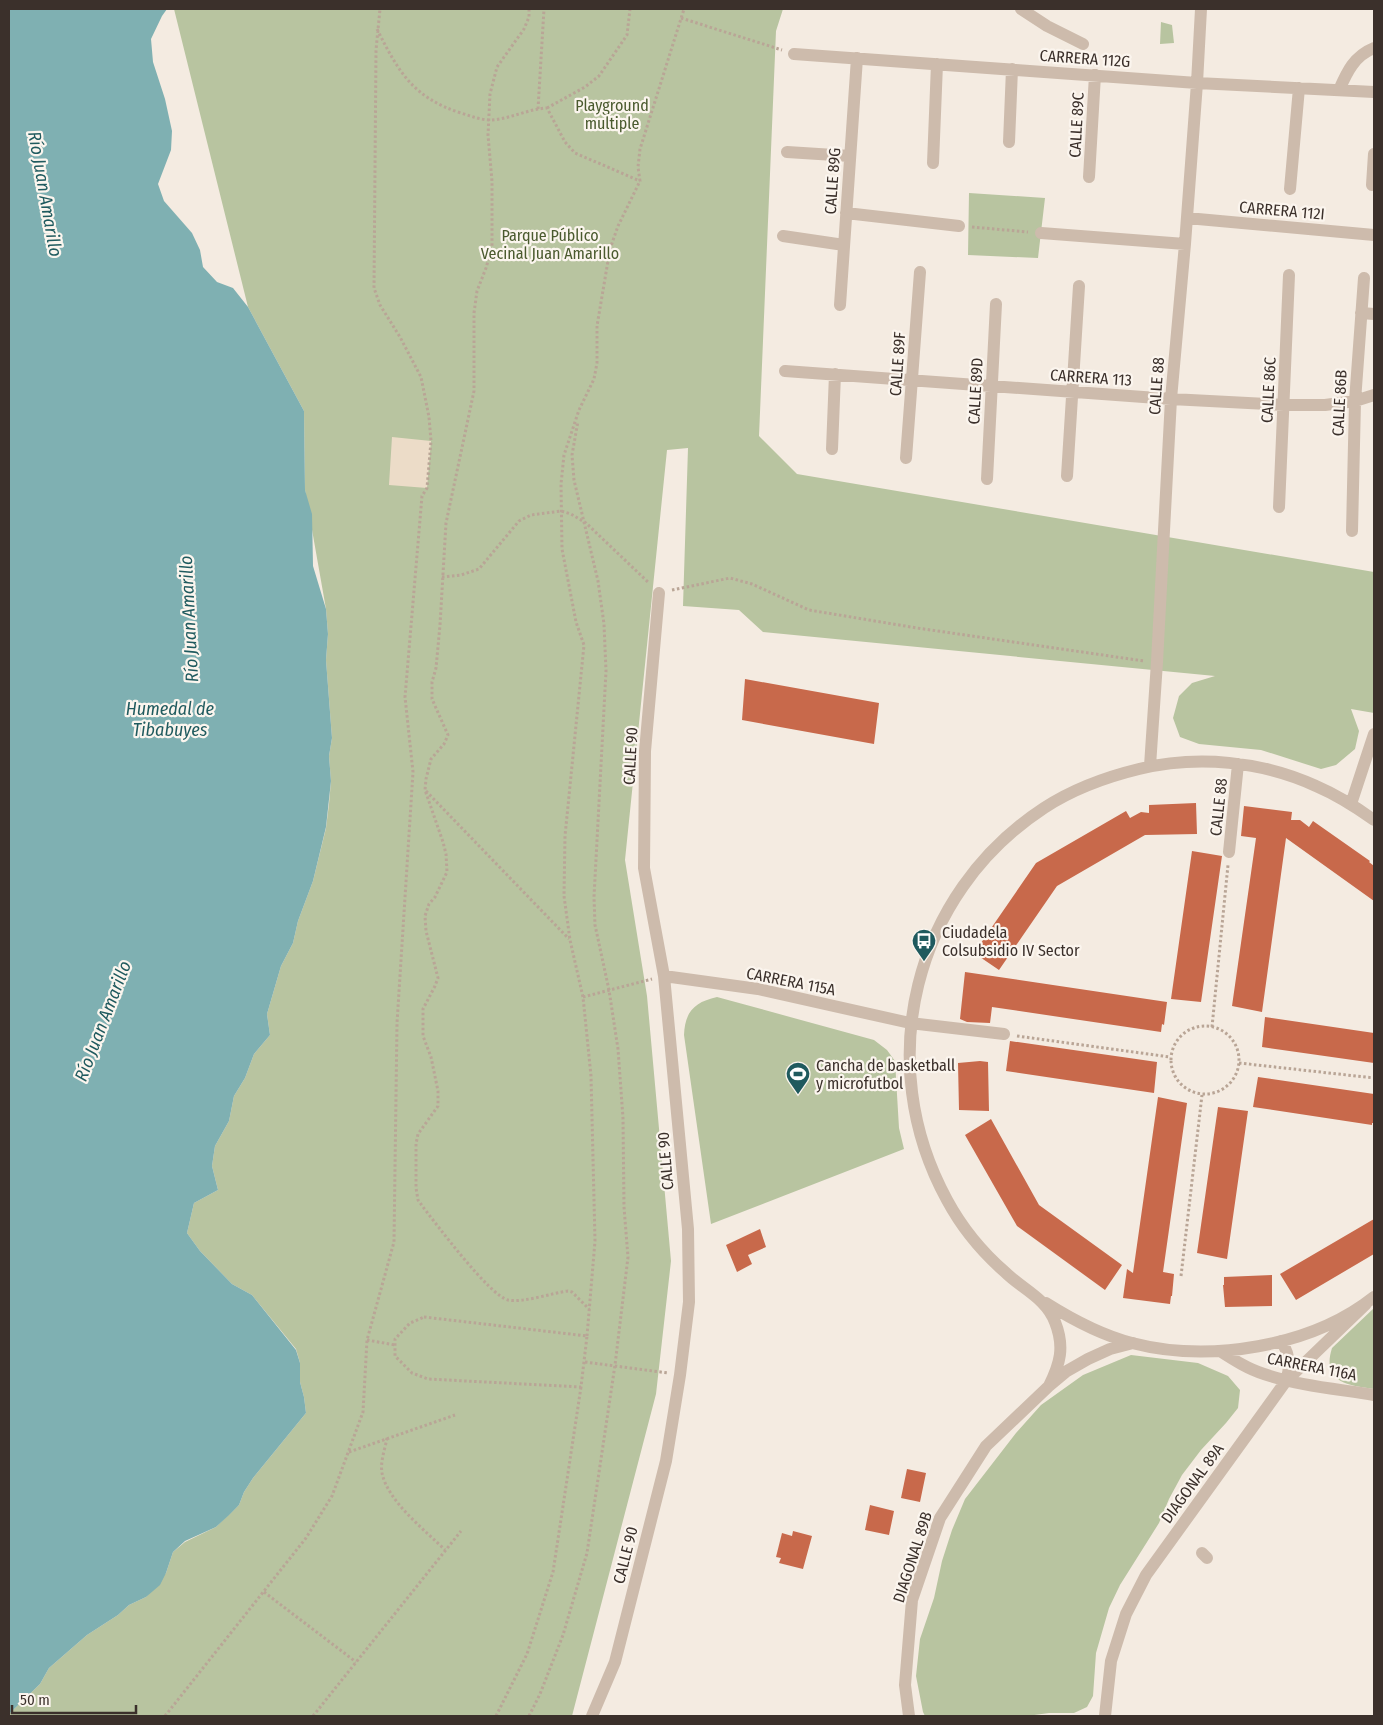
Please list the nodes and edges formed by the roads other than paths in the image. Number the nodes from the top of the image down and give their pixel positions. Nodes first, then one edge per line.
1 (1020, 9) edge
2 (1201, 9) edge
3 (1083, 44) dead end
4 (1374, 48) edge
5 (794, 54) road end
6 (857, 58) junction
7 (937, 64) junction
8 (1012, 69) junction
9 (1095, 75) junction
10 (1197, 83) junction
11 (1299, 88) junction
12 (1339, 90) junction
13 (1374, 92) edge
14 (1009, 142) dead end
15 (787, 152) dead end
16 (1374, 154) edge
17 (850, 156) junction
18 (933, 164) dead end
19 (1089, 177) dead end
20 (1372, 185) dead end
21 (1290, 189) dead end
22 (846, 213) junction
23 (1187, 218) junction
24 (959, 226) road end
25 (1041, 233) road end
26 (1374, 235) edge
27 (782, 236) dead end
28 (1185, 244) junction
29 (844, 245) junction
30 (920, 272) dead end
31 (1289, 275) dead end
32 (1364, 278) dead end
33 (1080, 286) dead end
34 (996, 304) dead end
35 (840, 305) dead end
36 (1368, 314) edge
37 (785, 371) dead end
38 (835, 374) junction
39 (912, 380) junction
40 (992, 386) junction
41 (1072, 392) junction
42 (1374, 395) edge
43 (1171, 399) junction
44 (1355, 400) junction
45 (1284, 405) junction
46 (832, 449) dead end
47 (906, 458) dead end
48 (1067, 476) dead end
49 (987, 479) dead end
50 (1279, 507) dead end
51 (1352, 531) dead end
52 (659, 593) road end
53 (1374, 734) edge
54 (1238, 764) junction
55 (1150, 766) junction
56 (1351, 804) junction
57 (1374, 820) edge
58 (1230, 852) road end
59 (664, 976) junction
60 (910, 1023) junction
61 (1004, 1034) road end
62 (1042, 1301) junction
63 (1370, 1301) edge
64 (1281, 1341) junction
65 (1133, 1343) junction
66 (1220, 1351) junction
67 (1286, 1381) junction
68 (1049, 1386) junction
69 (1374, 1395) edge
70 (592, 1716) edge
71 (909, 1716) edge
72 (1105, 1716) edge

1 - 3 street
2 - 10 street, CALLE 88
4 - 12 street
5 - 6 street, CARRERA 112G
6 - 7 street, CARRERA 112G
6 - 17 street, CALLE 89G
7 - 8 street, CARRERA 112G
7 - 18 street
8 - 9 street, CARRERA 112G
8 - 14 street
9 - 10 street, CARRERA 112G
9 - 19 street, CALLE 89C
10 - 11 street, CARRERA 112G
10 - 23 street, CALLE 88
11 - 12 street, CARRERA 112G
11 - 21 street
12 - 13 street, CARRERA 112G
15 - 17 street
16 - 20 street
17 - 22 street, CALLE 89G
22 - 24 street
22 - 29 street, CALLE 89G
23 - 26 street, CARRERA 112I
23 - 28 street, CALLE 88
25 - 28 street
27 - 29 street
28 - 43 street, CALLE 88
29 - 35 street, CALLE 89G
30 - 39 street, CALLE 89F
31 - 45 street, CALLE 86C
32 - 36 street, CALLE 86B
33 - 41 street
34 - 40 street, CALLE 89D
36 - 44 street, CALLE 86B
37 - 38 street, CARRERA 113
38 - 39 street, CARRERA 113
38 - 46 street
39 - 40 street, CARRERA 113
39 - 47 street, CALLE 89F
40 - 41 street, CARRERA 113
40 - 49 street, CALLE 89D
41 - 43 street, CARRERA 113
41 - 48 street
42 - 44 street, CARRERA 113
43 - 45 street, CARRERA 113
43 - 55 street, CALLE 88
44 - 45 street, CARRERA 113
44 - 51 street, CALLE 86B
45 - 50 street, CALLE 86C
52 - 59 street, CALLE 90
53 - 56 street
54 - 55 street, DIAGONAL 89B
54 - 56 street, DIAGONAL 89B
54 - 58 street, CALLE 88
55 - 60 street, DIAGONAL 89B
56 - 57 street
59 - 60 street, CARRERA 115A
59 - 70 street, CALLE 90
60 - 61 street, CARRERA 115A
60 - 62 street, DIAGONAL 89B
62 - 65 street, DIAGONAL 89A
62 - 68 street, DIAGONAL 89B
63 - 64 street, DIAGONAL 89A
63 - 67 street, DIAGONAL 89A
64 - 66 street, DIAGONAL 89A
64 - 67 street
65 - 66 street, DIAGONAL 89A
65 - 68 street, DIAGONAL 89B
66 - 67 street, CARRERA 116A
67 - 69 street, CARRERA 116A
67 - 72 street, DIAGONAL 89A
68 - 71 street, DIAGONAL 89B

